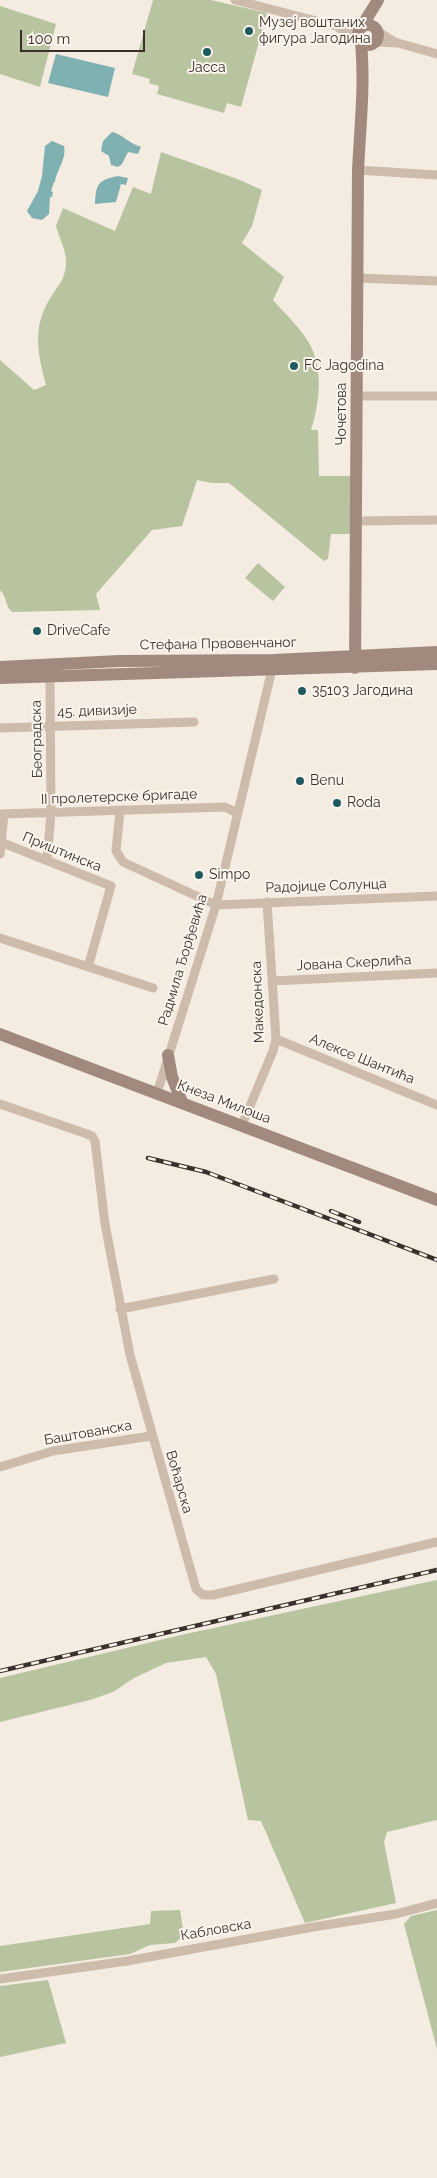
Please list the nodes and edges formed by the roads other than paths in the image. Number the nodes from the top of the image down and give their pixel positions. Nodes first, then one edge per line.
1 (235, 0) edge
2 (377, 1) edge
3 (360, 34) junction
4 (376, 36) junction
5 (437, 54) edge
6 (364, 70) junction
7 (358, 170) junction
8 (437, 175) edge
9 (358, 278) junction
10 (437, 281) edge
11 (357, 396) junction
12 (437, 396) edge
13 (437, 520) edge
14 (356, 521) junction
15 (437, 652) edge
16 (355, 662) junction
17 (437, 664) edge
18 (273, 665) junction
19 (5, 672) edge
20 (50, 677) junction
21 (194, 722) dead end
22 (50, 727) junction
23 (0, 728) edge
24 (120, 811) junction
25 (51, 813) junction
26 (2, 814) edge
27 (237, 814) junction
28 (3, 843) junction
29 (0, 854) edge
30 (47, 860) junction
31 (437, 896) edge
32 (267, 902) junction
33 (216, 905) junction
34 (0, 938) edge
35 (88, 967) junction
36 (437, 973) edge
37 (272, 981) junction
38 (153, 988) dead end
39 (0, 1034) edge
40 (276, 1039) junction
41 (168, 1055) junction
42 (156, 1092) junction
43 (182, 1102) junction
44 (0, 1104) edge
45 (437, 1105) edge
46 (242, 1125) junction
47 (437, 1200) edge
48 (274, 1279) dead end
49 (120, 1309) junction
50 (151, 1436) junction
51 (0, 1464) edge
52 (437, 1542) edge
53 (437, 1903) edge
54 (0, 1979) edge

1 - 3 street
2 - 3 street, Чочетова
2 - 4 street, Чочетова
3 - 4 street
3 - 4 street
3 - 6 street, Чочетова
4 - 5 street
4 - 6 street, Чочетова
6 - 7 street, Чочетова
7 - 8 street
7 - 9 street, Чочетова
9 - 10 street
9 - 11 street, Чочетова
11 - 12 street
11 - 14 street, Чочетова
13 - 14 street
14 - 16 street, Чочетова
15 - 16 street, Стефана Првовенчаног
16 - 17 street, Стефана Првовенчаног
16 - 18 street, Стефана Првовенчаног
18 - 19 street, Стефана Првовенчаног
18 - 20 street, Стефана Првовенчаног
18 - 27 street, Радмила Ђорђевића
19 - 20 street, Стефана Првовенчаног
20 - 22 street, Београдска
21 - 22 street, 45. дивизије
22 - 23 street, 45. дивизије
22 - 25 street, Београдска
24 - 25 street, II пролетерске бригаде
24 - 27 street, II пролетерске бригаде
24 - 33 street
25 - 26 street, II пролетерске бригаде
25 - 30 street, Београдска
26 - 28 street
27 - 33 street, Радмила Ђорђевића
28 - 29 street
28 - 30 street, Приштинска
30 - 35 street, Приштинска
31 - 32 street, Радојице Солунца
32 - 33 street, Радојице Солунца
32 - 37 street, Македонска
33 - 41 street, Радмила Ђорђевића
34 - 35 street
35 - 38 street
36 - 37 street, Јована Скерлића
37 - 40 street, Македонска
39 - 42 street, Кнеза Милоша
40 - 45 street, Алексе Шантића
40 - 46 street, Македонска
41 - 42 street, Радмила Ђорђевића
41 - 43 street
42 - 43 street, Кнеза Милоша
43 - 46 street, Кнеза Милоша
44 - 49 street, Воћарска
46 - 47 street, Кнеза Милоша
48 - 49 street
49 - 50 street, Воћарска
50 - 51 street, Баштованска
50 - 52 street, Воћарска
53 - 54 street, Кабловска

